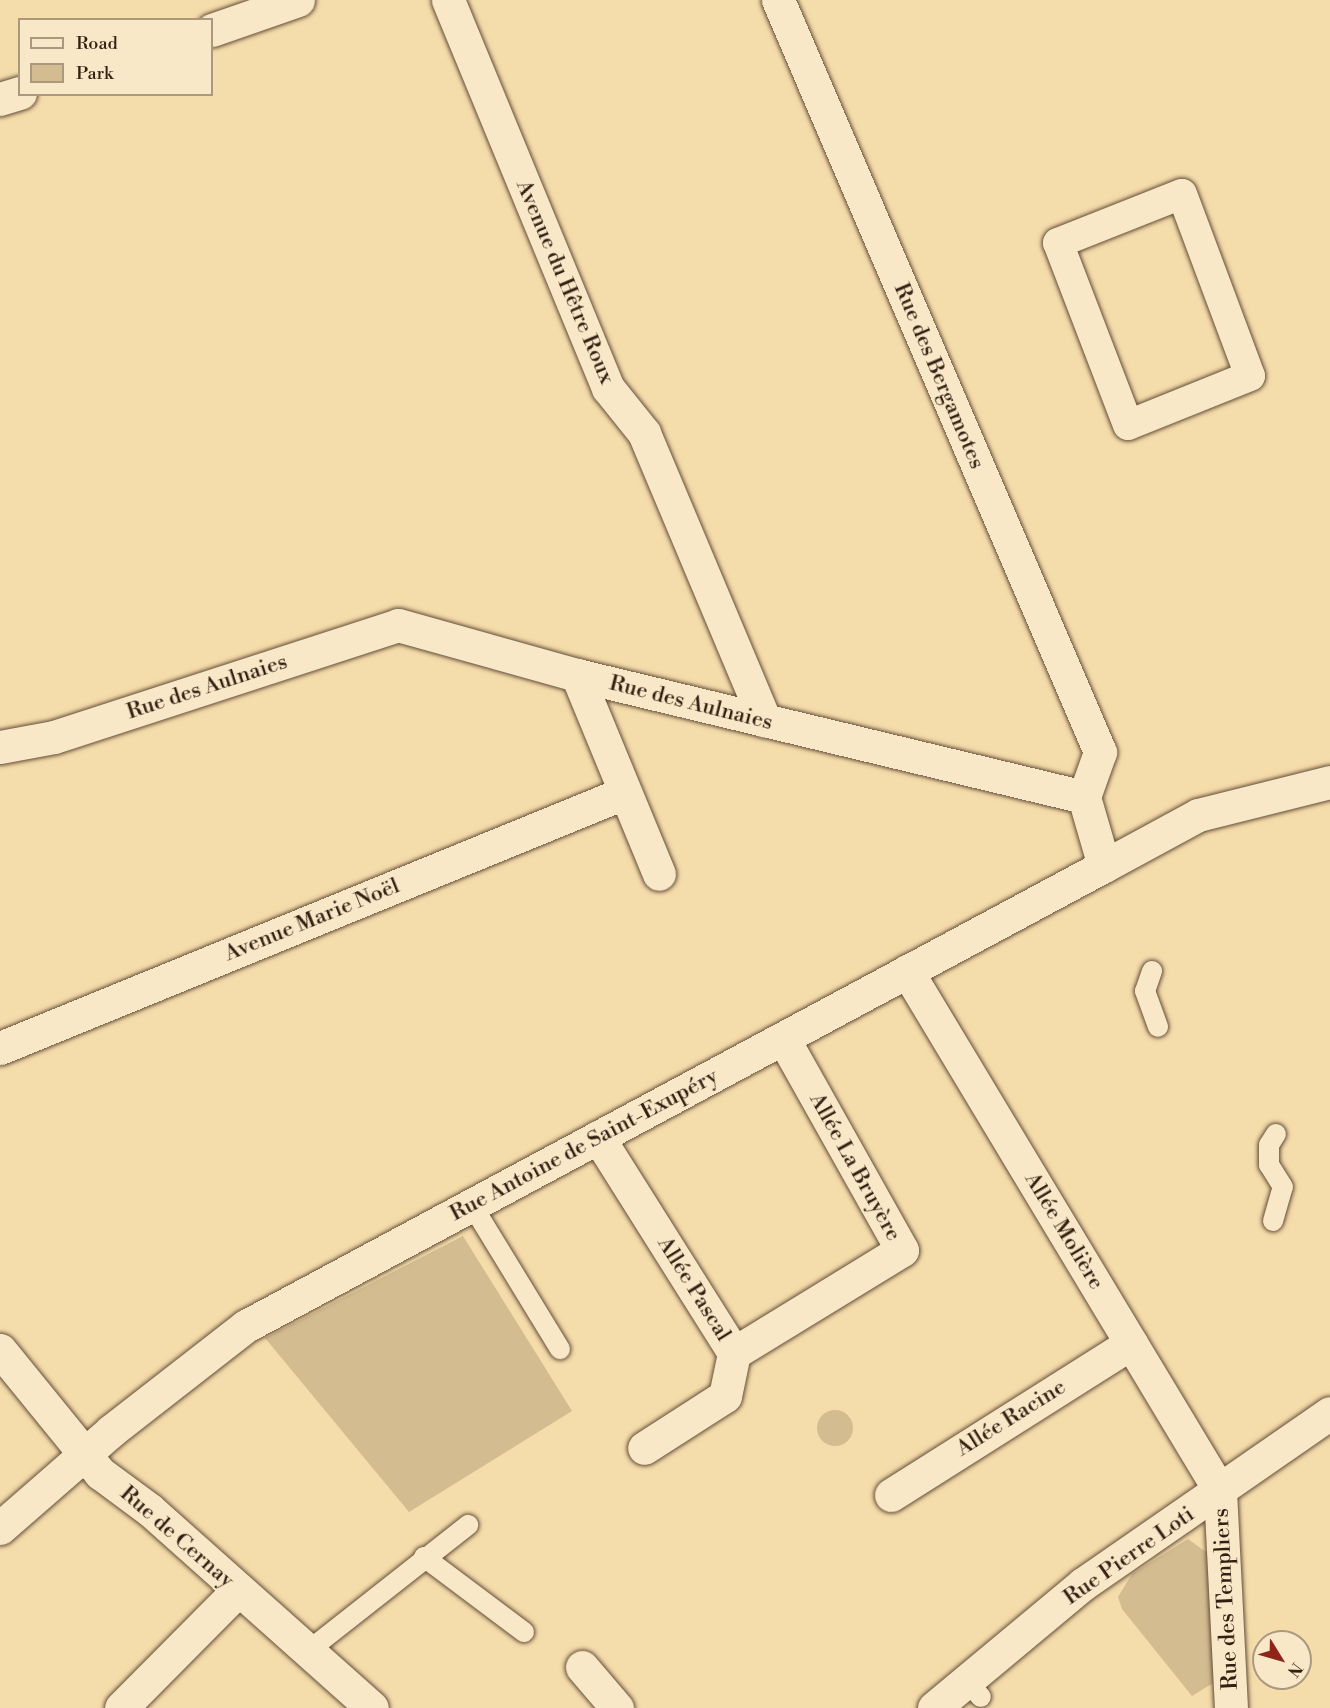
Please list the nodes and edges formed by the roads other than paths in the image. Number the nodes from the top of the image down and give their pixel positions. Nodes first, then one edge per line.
1 (298, 0) edge
2 (448, 0) edge
3 (778, 0) edge
4 (213, 30) edge
5 (18, 94) edge
6 (0, 99) edge
7 (1250, 376) joint
8 (577, 675) junction
9 (765, 721) junction
10 (0, 747) edge
11 (1330, 782) edge
12 (624, 793) junction
13 (1084, 797) junction
14 (1104, 866) junction
15 (659, 874) dead end
16 (907, 971) junction
17 (1152, 971) dead end
18 (1158, 1027) dead end
19 (783, 1038) junction
20 (0, 1048) edge
21 (1276, 1134) dead end
22 (598, 1137) junction
23 (472, 1205) junction
24 (1273, 1221) dead end
25 (1131, 1343) junction
26 (560, 1349) dead end
27 (0, 1350) edge
28 (734, 1353) junction
29 (1330, 1413) edge
30 (644, 1448) dead end
31 (84, 1454) junction
32 (1220, 1491) junction
33 (891, 1494) dead end
34 (468, 1525) dead end
35 (0, 1528) edge
36 (424, 1557) junction
37 (238, 1590) junction
38 (524, 1632) dead end
39 (308, 1651) junction
40 (582, 1668) dead end
41 (121, 1708) edge
42 (372, 1708) edge
43 (617, 1708) edge
44 (934, 1708) edge
45 (1232, 1708) edge

1 - 4 street
2 - 9 street, Avenue du Hêtre Roux
3 - 13 street, Rue des Bergamotes
5 - 6 street
7 - 7 street
8 - 9 street, Rue des Aulnaies
8 - 10 street, Rue des Aulnaies
8 - 12 street
9 - 13 street, Rue des Aulnaies
11 - 14 street
12 - 15 street
12 - 20 street, Avenue Marie Noël
13 - 14 street
14 - 16 street, Rue Antoine de Saint-Exupéry
16 - 19 street, Rue Antoine de Saint-Exupéry
16 - 25 street, Allée Molière
17 - 18 lane
19 - 22 street, Rue Antoine de Saint-Exupéry
19 - 28 street, Allée La Bruyère
21 - 24 lane
22 - 23 street, Rue Antoine de Saint-Exupéry
22 - 28 street, Allée Pascal
23 - 26 lane
23 - 31 street, Rue Antoine de Saint-Exupéry
25 - 32 street, Allée Molière
25 - 33 street, Allée Racine
27 - 31 street, Rue de Cernay
28 - 30 street, Allée Pascal
29 - 32 street, Rue Pierre Loti
31 - 35 street, Rue Antoine de Saint-Exupéry
31 - 37 street, Rue de Cernay
32 - 44 street, Rue Pierre Loti
32 - 45 street, Rue des Templiers
34 - 36 lane
36 - 38 lane
36 - 39 lane
37 - 39 street, Rue de Cernay
37 - 41 street
39 - 42 street, Rue de Cernay
40 - 43 street

